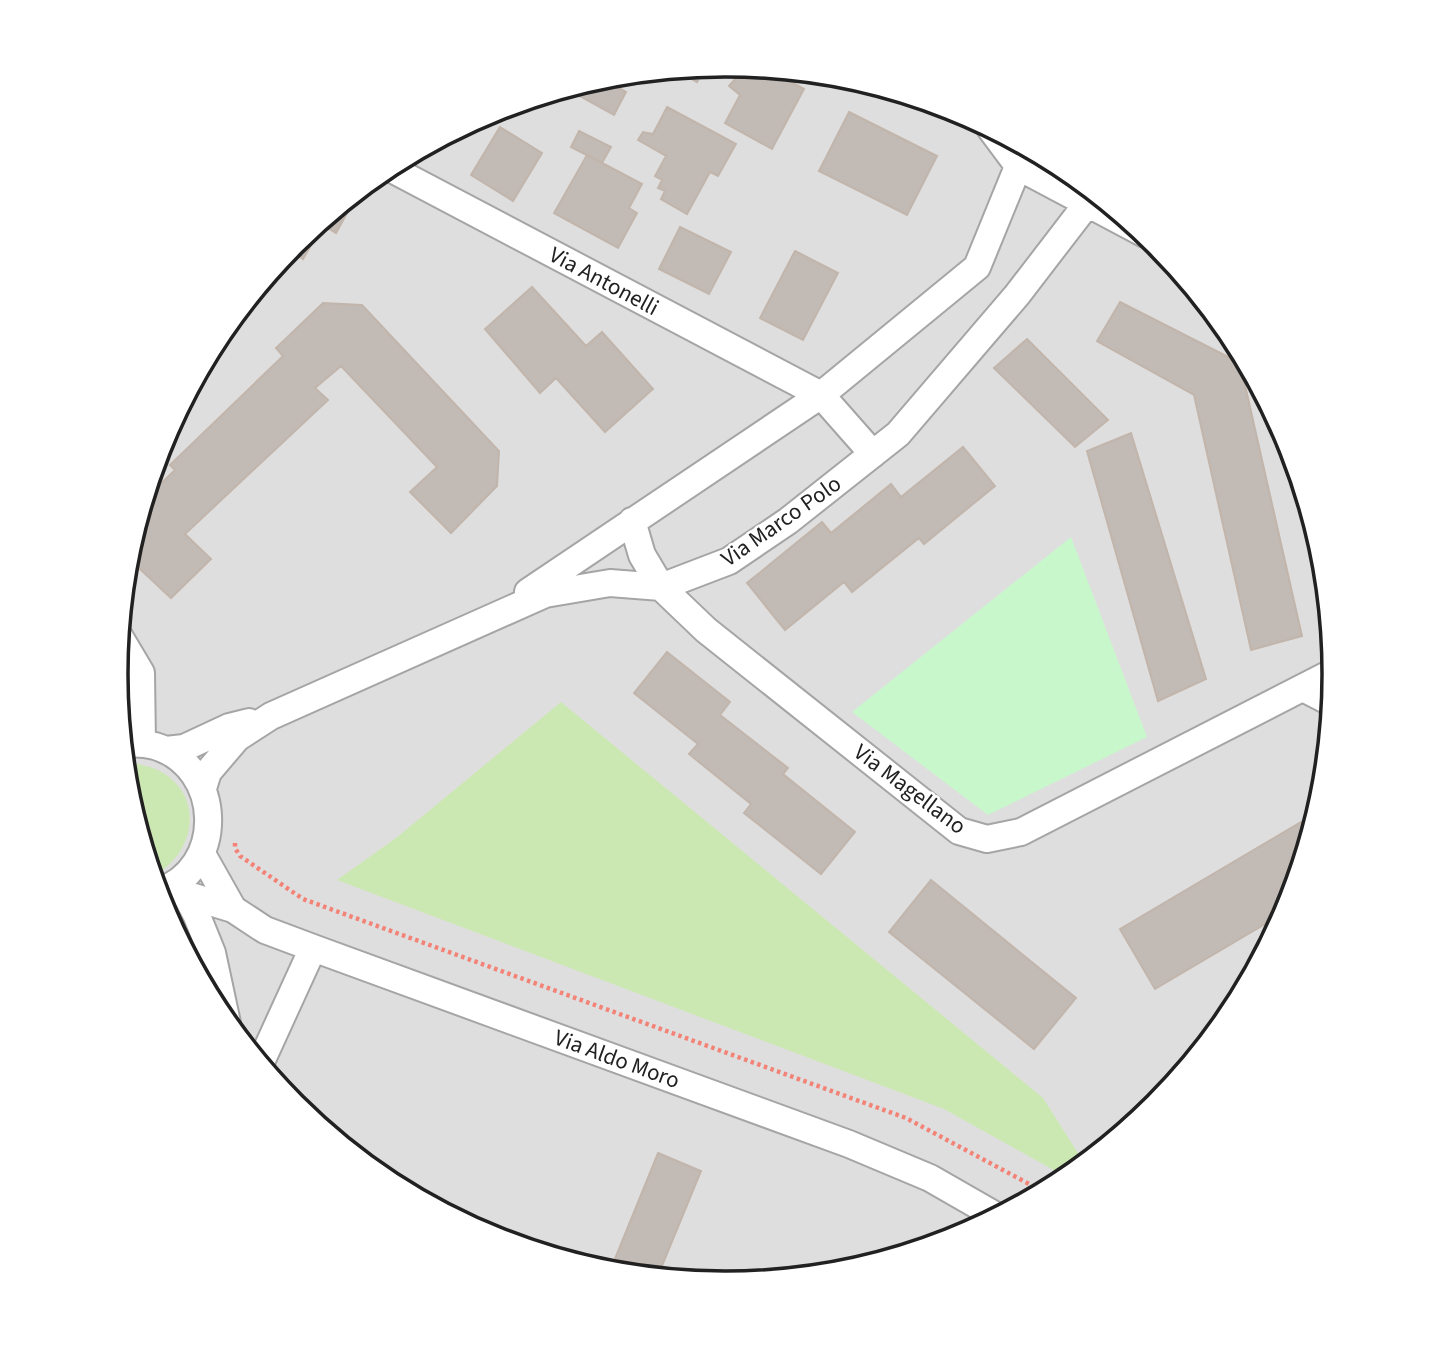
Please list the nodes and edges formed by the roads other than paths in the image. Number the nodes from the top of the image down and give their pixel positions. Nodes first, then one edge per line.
1 (1023, 157) edge
2 (401, 174) edge
3 (1084, 202) junction
4 (1104, 212) edge
5 (821, 395) junction
6 (873, 454) junction
7 (632, 521) junction
8 (662, 587) junction
9 (482, 622) junction
10 (129, 651) edge
11 (1323, 677) edge
12 (1303, 688) junction
13 (1322, 698) edge
14 (271, 716) junction
15 (144, 746) edge
16 (203, 788) junction
17 (202, 854) junction
18 (170, 892) edge
19 (233, 909) junction
20 (313, 948) junction
21 (220, 993) edge
22 (264, 1054) edge
23 (988, 1211) edge

1 - 3 street
1 - 5 street, Via Marco Polo
2 - 5 street, Via Antonelli
3 - 4 street
3 - 6 street, Via Marco Polo
5 - 6 street
5 - 7 street, Via Marco Polo
6 - 8 street, Via Marco Polo
7 - 8 street, Via Magellano
7 - 9 street, Via Marco Polo
8 - 9 street, Via Marco Polo
8 - 12 street, Via Magellano
9 - 14 street, Via Marco Polo
10 - 15 street
11 - 12 street, Via Magellano
12 - 13 street
14 - 15 street, Via Marco Polo
14 - 16 street, Via Marco Polo
15 - 16 street
16 - 17 street
17 - 18 street
17 - 19 street, Via Aldo Moro
18 - 19 street, Via Aldo Moro
18 - 21 street
19 - 20 street, Via Aldo Moro
20 - 22 street
20 - 23 street, Via Aldo Moro

